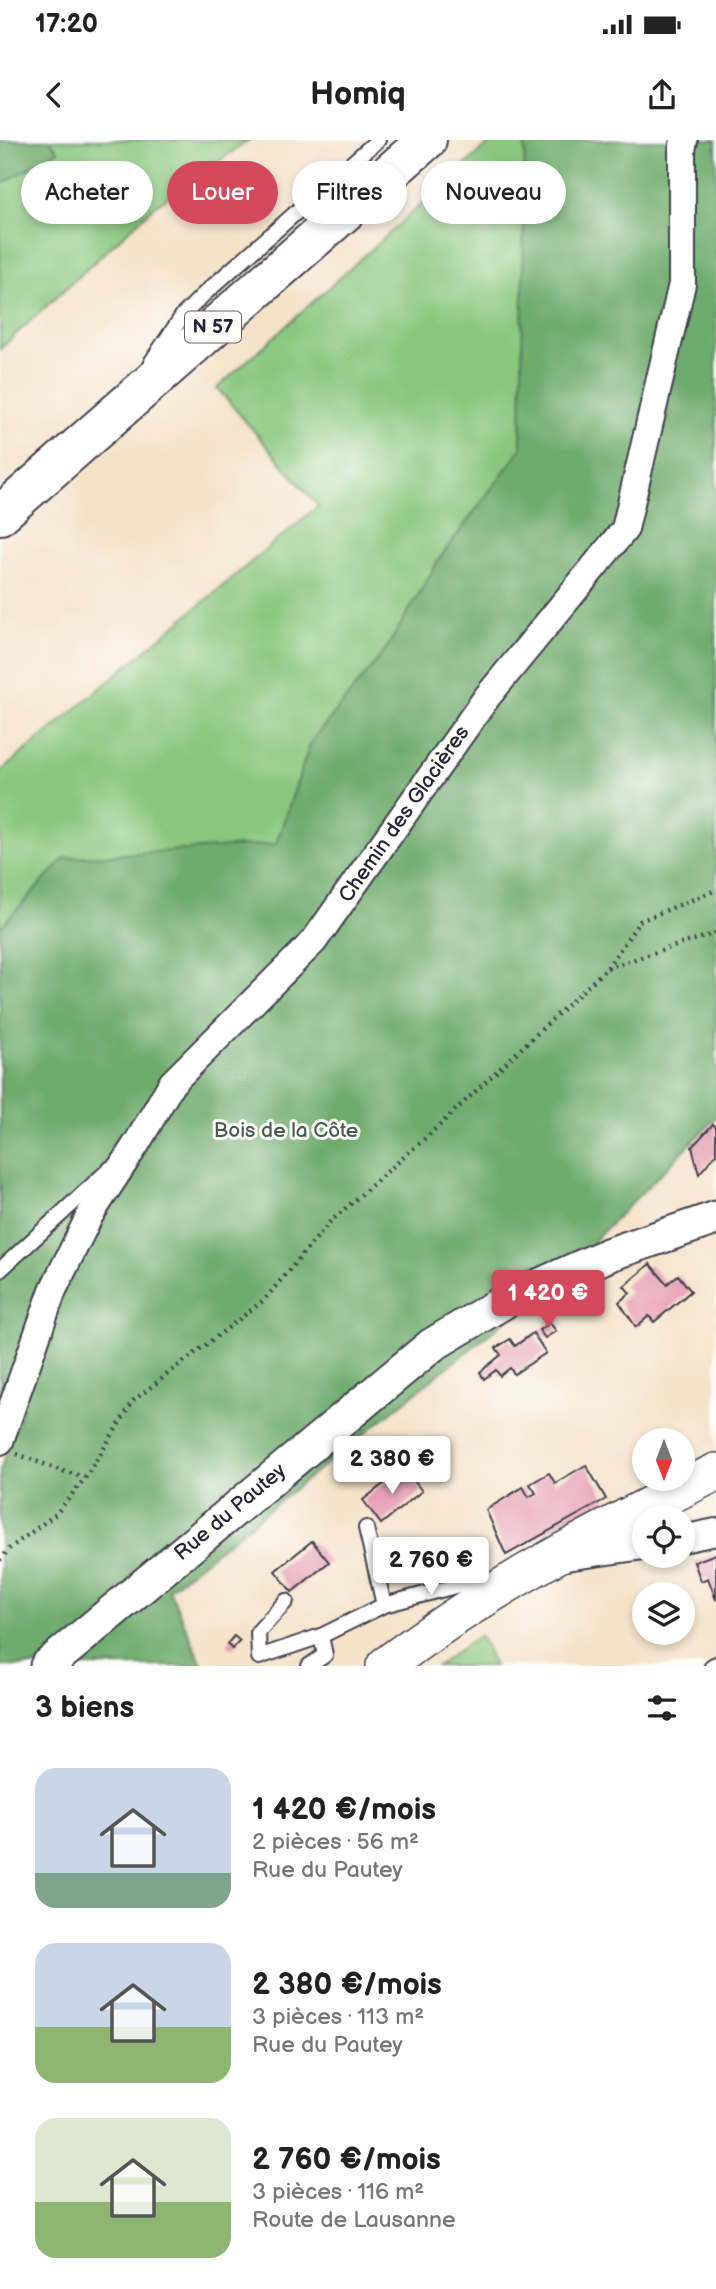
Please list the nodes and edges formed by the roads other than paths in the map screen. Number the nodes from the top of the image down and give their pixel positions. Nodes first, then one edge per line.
1 (378, 140) edge
2 (427, 140) edge
3 (684, 140) edge
4 (121, 409) junction
5 (0, 515) edge
6 (137, 1143) junction
7 (716, 1218) edge
8 (0, 1270) edge
9 (6, 1447) edge
10 (716, 1472) edge
11 (366, 1528) dead end
12 (716, 1532) edge
13 (695, 1536) edge
14 (632, 1548) edge
15 (546, 1559) junction
16 (513, 1578) junction
17 (286, 1601) dead end
18 (384, 1605) junction
19 (321, 1636) junction
20 (47, 1666) edge
21 (309, 1666) edge
22 (385, 1666) edge

1 - 4 lane
2 - 4 main road, N 57
3 - 6 street, Chemin des Glacières
4 - 5 main road, N 57
6 - 8 lane
6 - 9 street, Chemin des Glacières
7 - 20 street, Rue du Pautey
10 - 15 main road
11 - 18 lane
12 - 13 street
14 - 15 street
15 - 16 main road
16 - 18 lane
16 - 22 main road
17 - 19 lane
18 - 19 lane
19 - 21 lane

